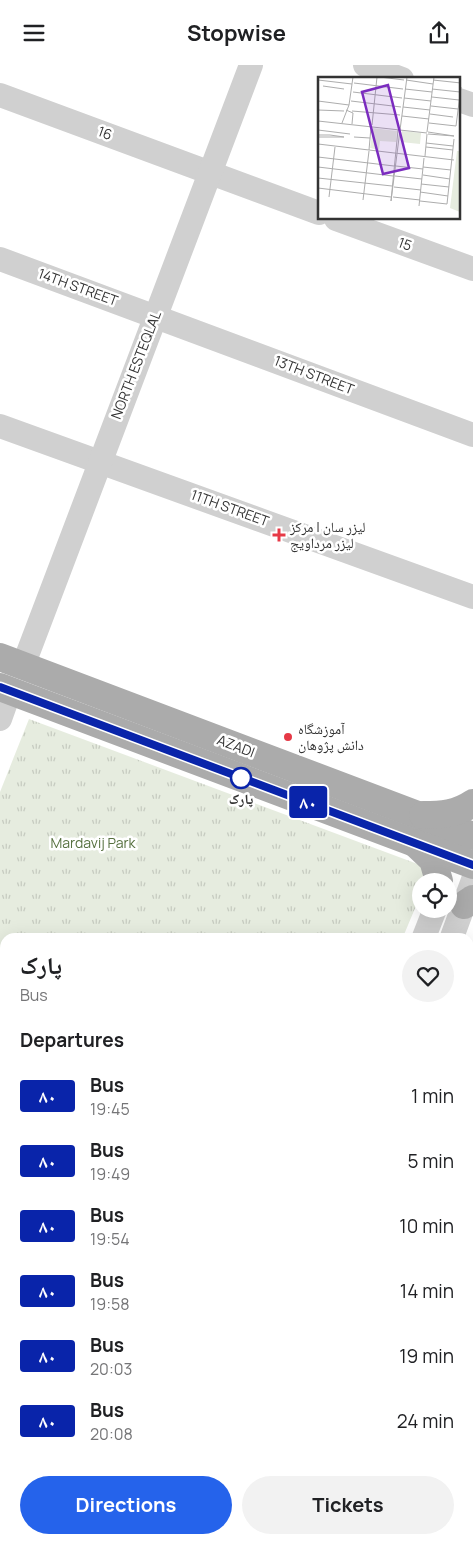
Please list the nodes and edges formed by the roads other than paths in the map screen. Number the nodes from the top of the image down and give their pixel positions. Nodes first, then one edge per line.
1 (251, 65) edge
2 (365, 65) edge
3 (397, 77) edge
4 (0, 95) edge
5 (460, 100) edge
6 (473, 105) edge
7 (210, 172) junction
8 (318, 213) edge
9 (339, 220) edge
10 (0, 259) edge
11 (473, 269) edge
12 (155, 316) junction
13 (0, 426) edge
14 (473, 435) edge
15 (100, 461) junction
16 (473, 597) edge
17 (12, 661) edge
18 (5, 689) edge
19 (0, 719) edge
20 (473, 803) edge
21 (418, 815) junction
22 (414, 842) junction
23 (464, 847) edge
24 (437, 873) edge
25 (470, 894) edge
26 (431, 918) edge
27 (426, 933) edge
28 (454, 933) edge

1 - 7 street, NORTH ESTEQLAL
2 - 3 street
4 - 7 street, 16
5 - 6 street
7 - 8 street
7 - 12 street, NORTH ESTEQLAL
9 - 11 street, 15
10 - 12 street, 14TH STREET
12 - 14 street, 13TH STREET
12 - 15 street, NORTH ESTEQLAL
13 - 15 street, 11TH STREET
15 - 16 street, 11TH STREET
15 - 17 street, NORTH ESTEQLAL
17 - 21 main road, AZADI
18 - 19 street
18 - 22 main road, AZADI
20 - 21 main road
21 - 23 main road, AZADI
22 - 23 main road, AZADI
22 - 24 main road
25 - 28 street
26 - 27 street

